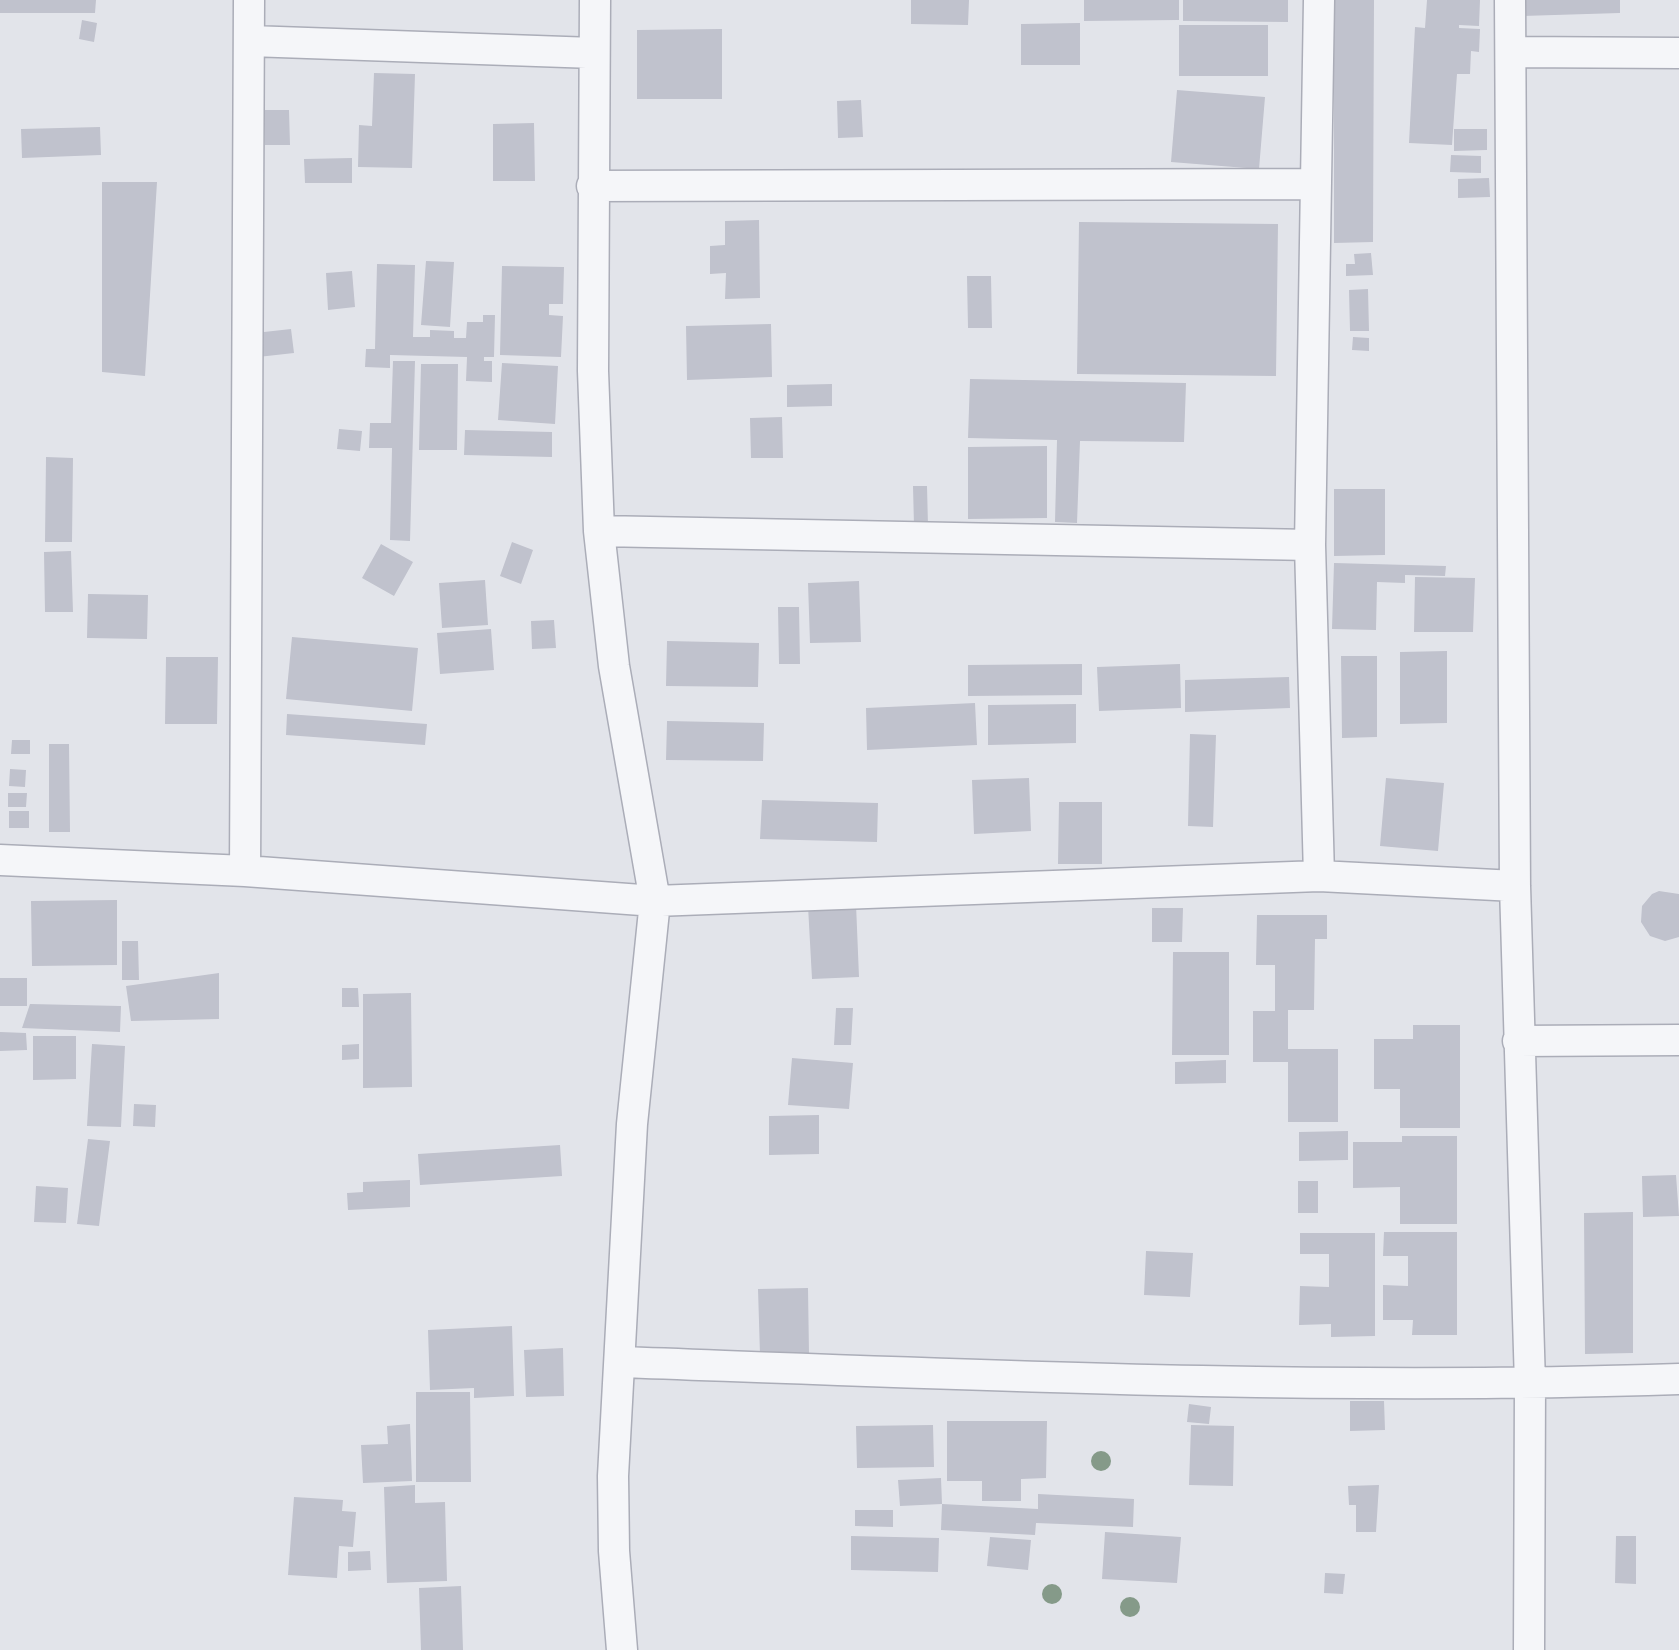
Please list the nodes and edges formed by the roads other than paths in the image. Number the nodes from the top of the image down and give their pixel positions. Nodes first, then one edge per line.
1 (248, 0) edge
2 (595, 0) edge
3 (1319, 0) edge
4 (1510, 0) edge
5 (250, 41) junction
6 (1513, 52) junction
7 (594, 53) junction
8 (1679, 53) edge
9 (1316, 184) junction
10 (592, 186) junction
11 (599, 531) junction
12 (1310, 545) junction
13 (0, 860) edge
14 (245, 871) junction
15 (1319, 876) junction
16 (1515, 886) junction
17 (655, 901) junction
18 (1679, 1040) edge
19 (1518, 1041) junction
20 (621, 1362) junction
21 (1679, 1379) edge
22 (1530, 1384) junction
23 (622, 1650) edge
24 (1529, 1650) edge

1 - 5 street
2 - 7 street
3 - 9 street
4 - 6 street
5 - 7 street
5 - 14 street
6 - 8 street
6 - 16 street
7 - 10 street
9 - 10 street
9 - 12 street
10 - 11 street
11 - 12 street
11 - 17 street
12 - 15 street
13 - 14 street
14 - 17 street
15 - 16 street
15 - 17 street
16 - 19 street
17 - 20 street
18 - 19 street
19 - 22 street
20 - 22 street
20 - 23 street
21 - 22 street
22 - 24 street

